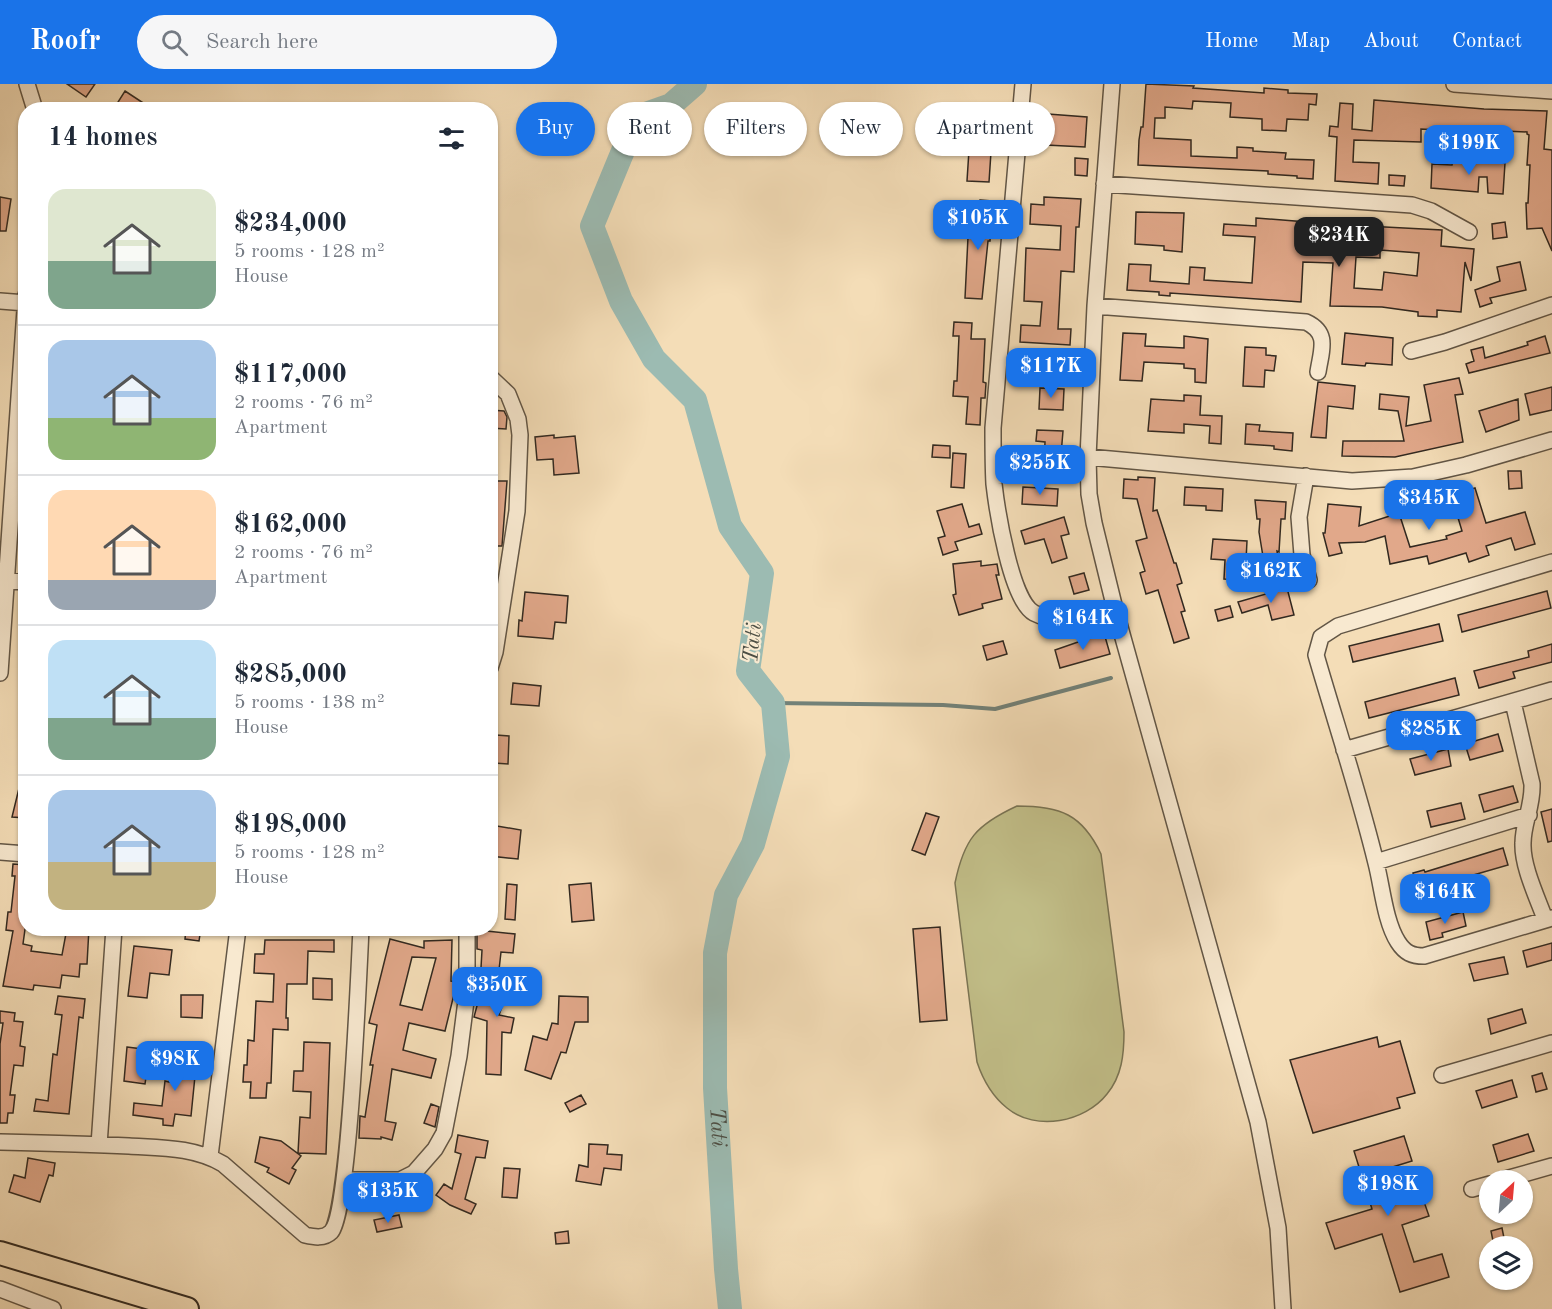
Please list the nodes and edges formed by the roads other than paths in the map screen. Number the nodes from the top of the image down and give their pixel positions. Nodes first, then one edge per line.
1 (27, 84) edge
2 (1023, 84) edge
3 (1112, 84) edge
4 (1454, 84) edge
5 (1552, 91) edge
6 (33, 102) edge
7 (1104, 184) junction
8 (1469, 232) dead end
9 (0, 301) edge
10 (18, 302) edge
11 (1552, 305) edge
12 (1095, 306) junction
13 (1411, 351) dead end
14 (1318, 372) dead end
15 (498, 385) edge
16 (18, 391) edge
17 (1552, 440) edge
18 (1088, 457) junction
19 (1306, 476) junction
20 (1552, 562) edge
21 (3, 580) edge
22 (1309, 580) dead end
23 (18, 581) edge
24 (1115, 609) junction
25 (498, 633) edge
26 (0, 673) edge
27 (1552, 690) edge
28 (1513, 702) junction
29 (1344, 750) junction
30 (1529, 815) junction
31 (0, 852) edge
32 (18, 853) edge
33 (1376, 862) junction
34 (1549, 919) edge
35 (113, 936) edge
36 (237, 936) edge
37 (360, 936) edge
38 (467, 936) edge
39 (1552, 1043) edge
40 (1442, 1075) dead end
41 (0, 1142) edge
42 (99, 1145) junction
43 (210, 1156) junction
44 (1552, 1166) edge
45 (1533, 1171) edge
46 (344, 1180) junction
47 (1479, 1187) edge
48 (1472, 1189) dead end
49 (0, 1253) edge
50 (0, 1289) edge
51 (53, 1309) edge
52 (187, 1309) edge
53 (1283, 1309) edge

1 - 6 street
2 - 24 street
3 - 7 street
4 - 5 street
7 - 8 street
7 - 12 street
9 - 10 street
11 - 13 street
12 - 14 street
12 - 18 street
15 - 25 street
16 - 21 street
17 - 19 street
18 - 19 street
18 - 24 street
19 - 22 street
20 - 29 street
21 - 23 street
21 - 26 street
24 - 53 street
27 - 28 street
28 - 29 street
28 - 30 street
29 - 33 street
30 - 33 street
30 - 34 street
31 - 32 street
33 - 34 street
35 - 42 street
36 - 43 street
37 - 46 street
38 - 46 street
39 - 40 street
41 - 42 street
42 - 43 street
43 - 46 street
44 - 45 street
47 - 48 street
49 - 52 main road
50 - 51 street

